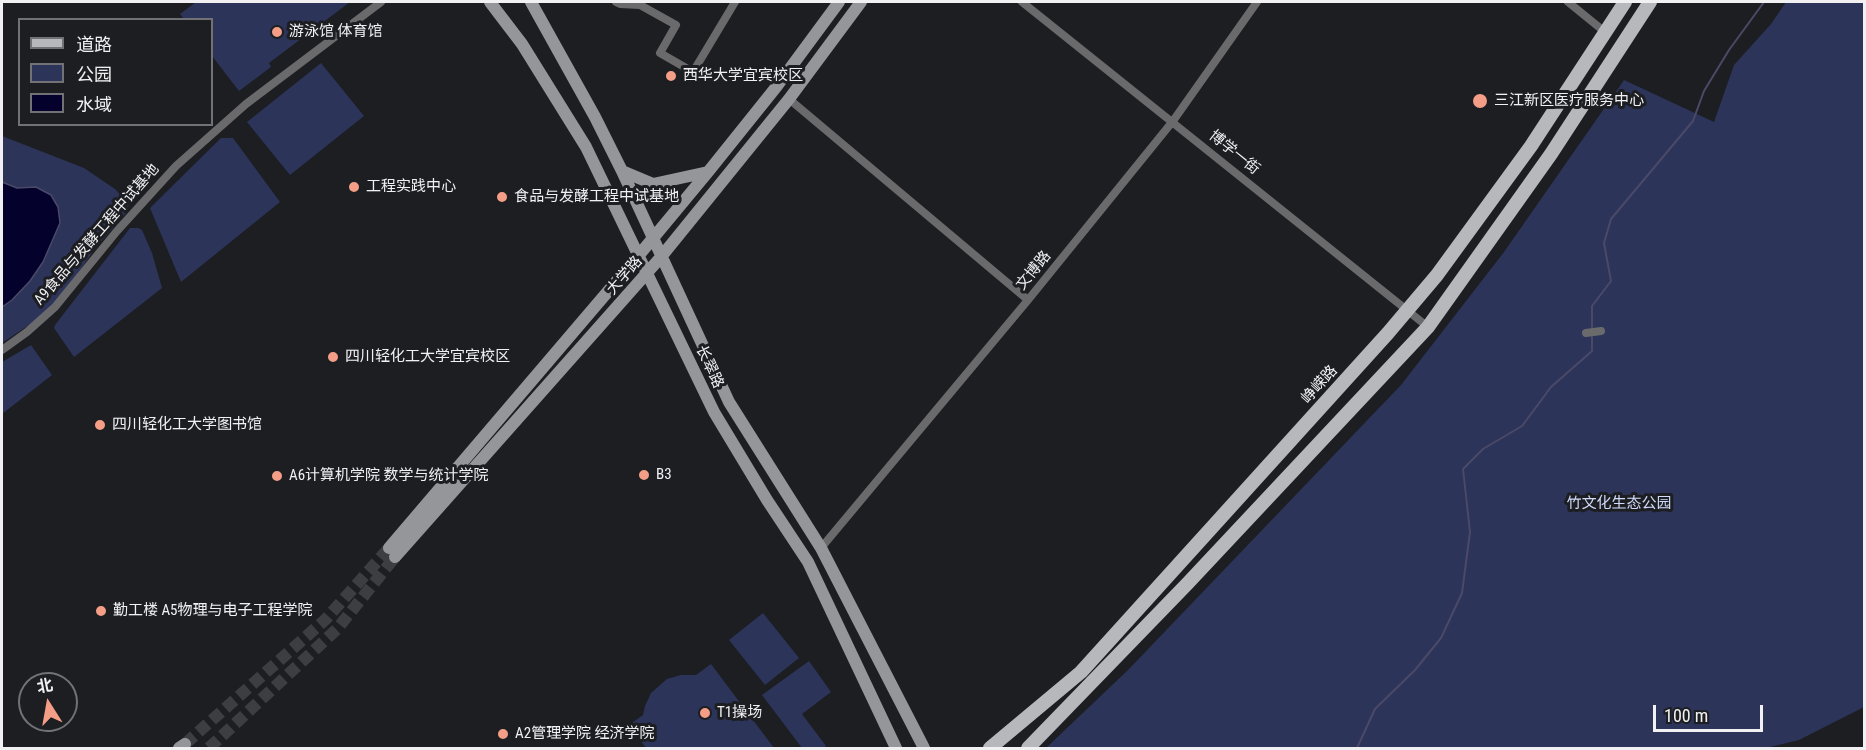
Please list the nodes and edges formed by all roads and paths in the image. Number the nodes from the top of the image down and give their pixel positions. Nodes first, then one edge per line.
1 (381, 2) edge
2 (490, 2) edge
3 (531, 2) edge
4 (616, 2) edge
5 (735, 2) edge
6 (839, 2) edge
7 (861, 2) edge
8 (1022, 2) edge
9 (1257, 2) edge
10 (1568, 2) edge
11 (1625, 2) edge
12 (1650, 2) edge
13 (1605, 32) junction
14 (789, 99) junction
15 (1173, 121) junction
16 (622, 171) junction
17 (708, 172) junction
18 (653, 239) junction
19 (639, 255) junction
20 (661, 257) junction
21 (648, 273) junction
22 (1028, 300) junction
23 (1407, 309) junction
24 (1428, 327) junction
25 (1601, 331) dead end
26 (1586, 333) dead end
27 (2, 350) edge
28 (821, 548) junction
29 (896, 748) edge
30 (924, 748) edge
31 (990, 748) edge
32 (1028, 748) edge

1 - 27 street, A9食品与发酵工程中试基地
2 - 19 main road, 长翠路
3 - 16 main road, 长翠路
4 - 5 street
6 - 17 main road, 大学路
7 - 14 main road, 大学路
8 - 15 street, 博学一街
9 - 15 street, 文博路
10 - 13 street
11 - 13 main road, 峥嵘路
12 - 24 main road
13 - 23 main road, 峥嵘路
14 - 20 main road, 大学路
14 - 22 street
15 - 22 street, 文博路
15 - 23 street, 博学一街
16 - 17 main road
16 - 18 main road, 长翠路
17 - 18 main road, 大学路
18 - 19 main road, 大学路
18 - 20 main road, 长翠路
19 - 21 main road, 长翠路
19 - 21 main road, 大学路
20 - 21 main road, 大学路
20 - 28 main road, 长翠路
21 - 29 main road, 长翠路
22 - 28 street, 文博路
23 - 24 street, 博学一街
23 - 31 main road, 峥嵘路
24 - 32 main road
25 - 26 street
28 - 30 main road, 长翠路

